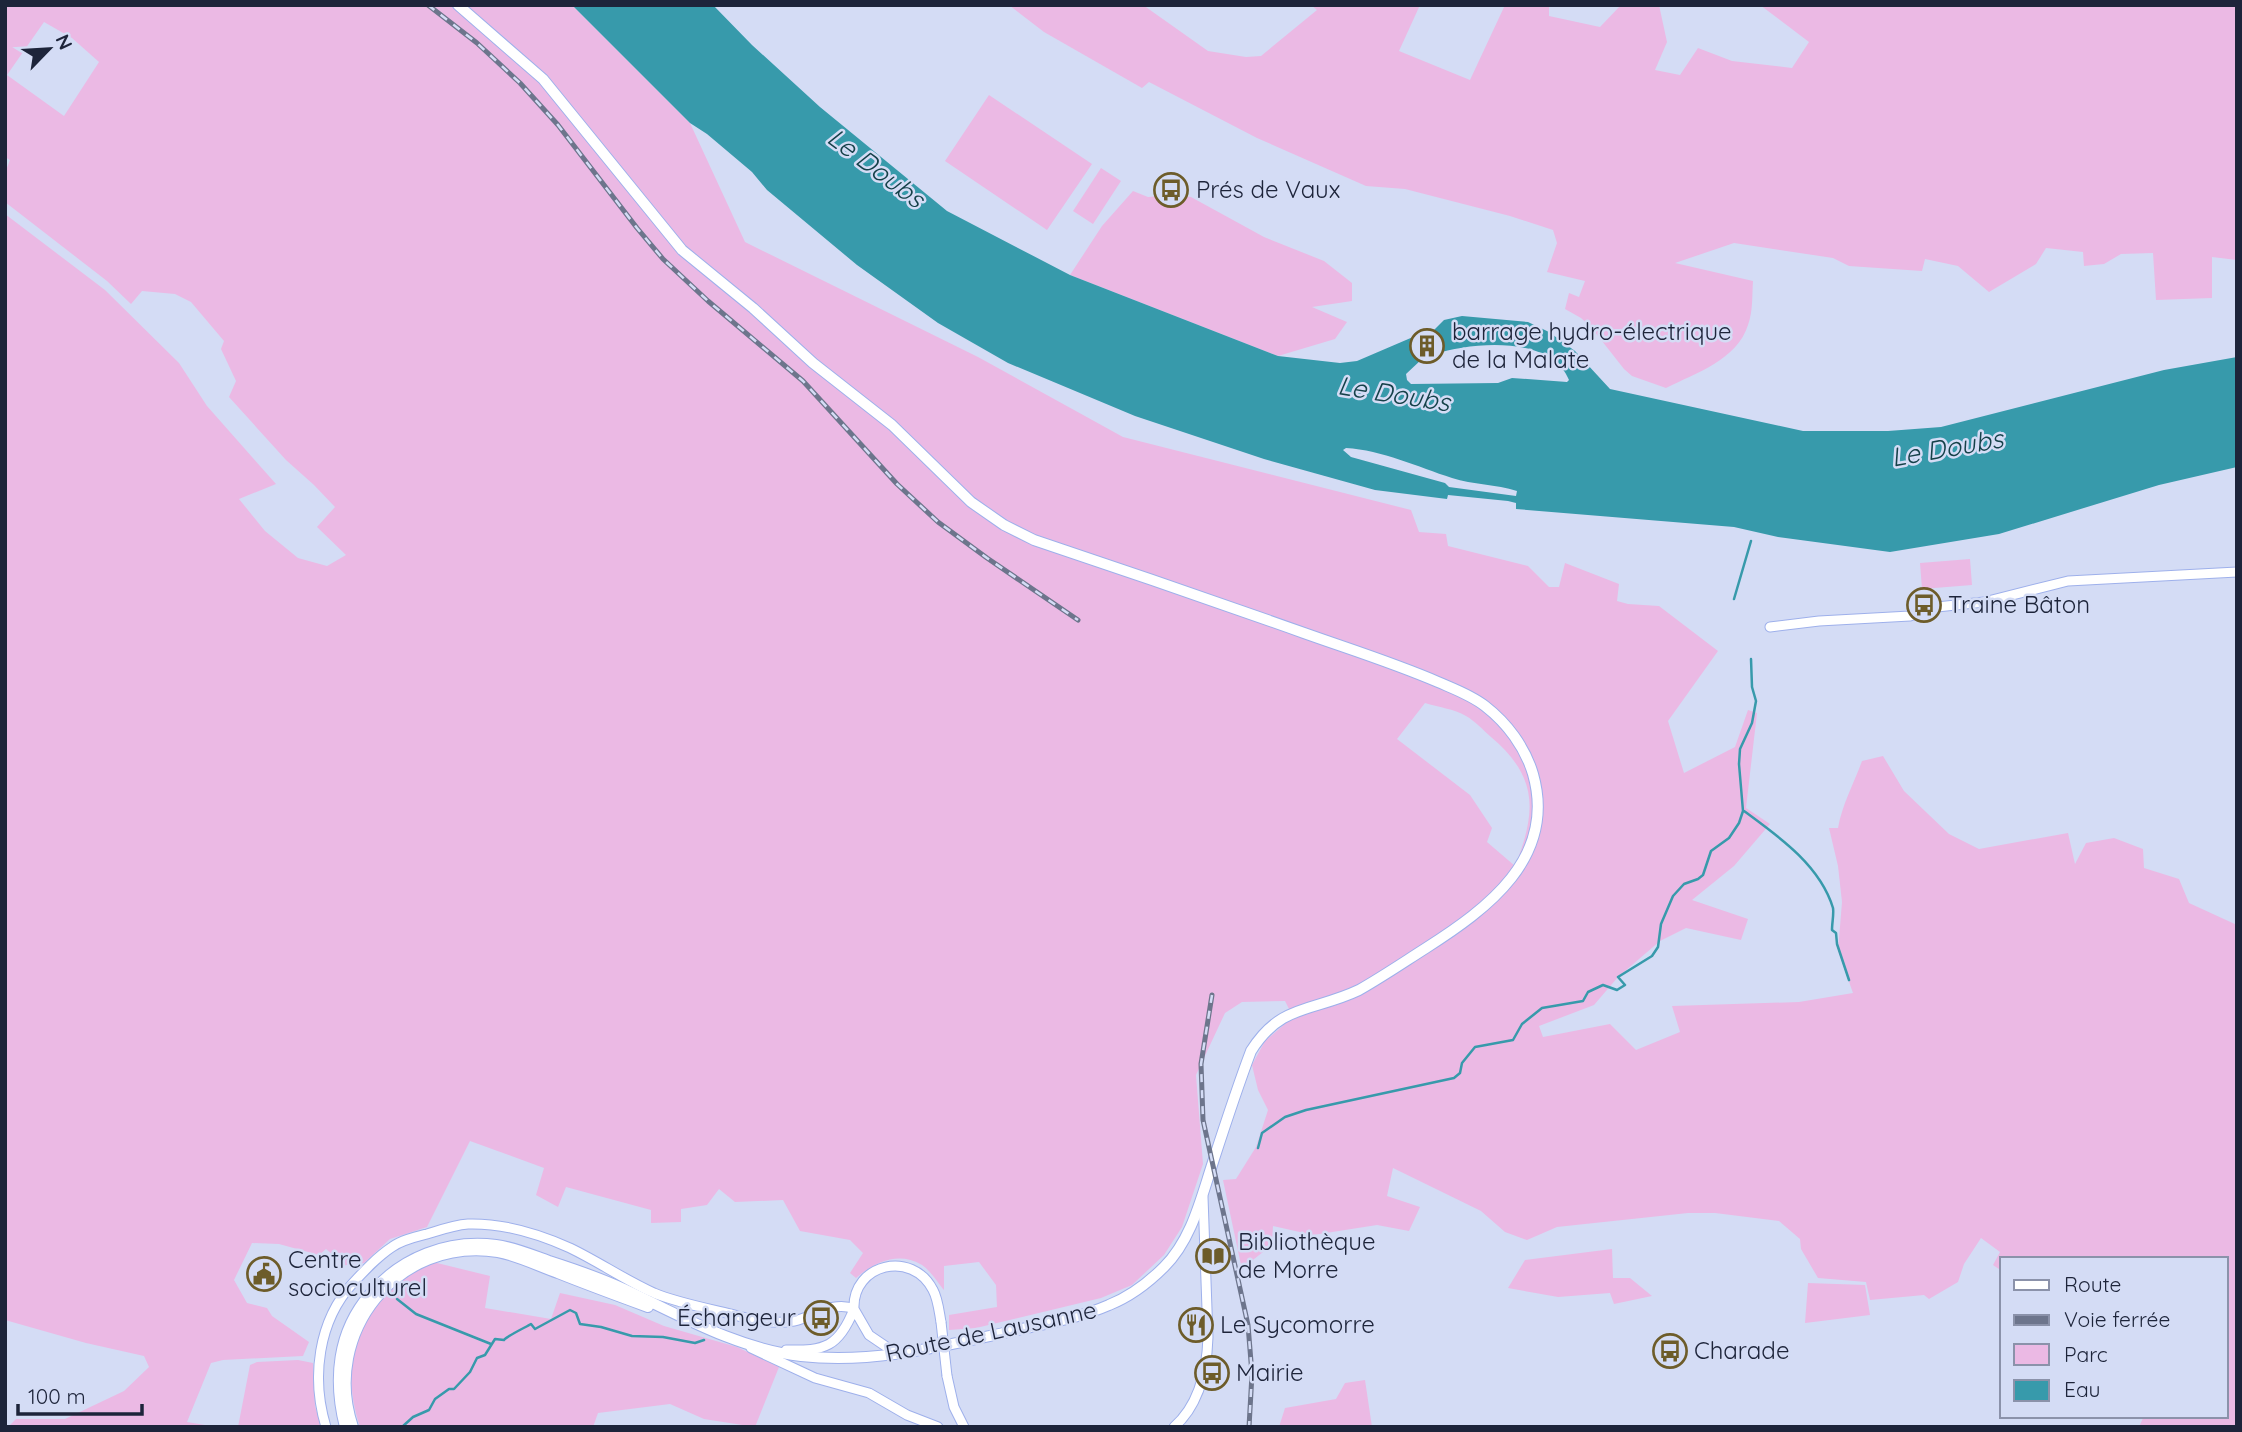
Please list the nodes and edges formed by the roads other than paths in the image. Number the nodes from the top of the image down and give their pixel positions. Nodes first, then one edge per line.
1 (458, 5) edge
2 (2237, 572) edge
3 (1770, 627) dead end
4 (1203, 1191) junction
5 (854, 1309) junction
6 (724, 1335) junction
7 (737, 1341) junction
8 (770, 1350) junction
9 (897, 1354) junction
10 (326, 1427) edge
11 (345, 1427) edge
12 (353, 1427) edge
13 (938, 1427) edge
14 (964, 1427) edge
15 (1174, 1427) edge

1 - 4 main road, Route de Lausanne
2 - 3 street
4 - 9 main road, Route de Lausanne
4 - 15 street
5 - 8 street
5 - 9 street
5 - 10 street
5 - 14 street, bridge
6 - 7 main road, Route de Lausanne
6 - 11 main road, Route de Lausanne
6 - 12 main road, Route de Lausanne
7 - 8 main road, Route de Lausanne
7 - 13 street
8 - 9 main road, Route de Lausanne

